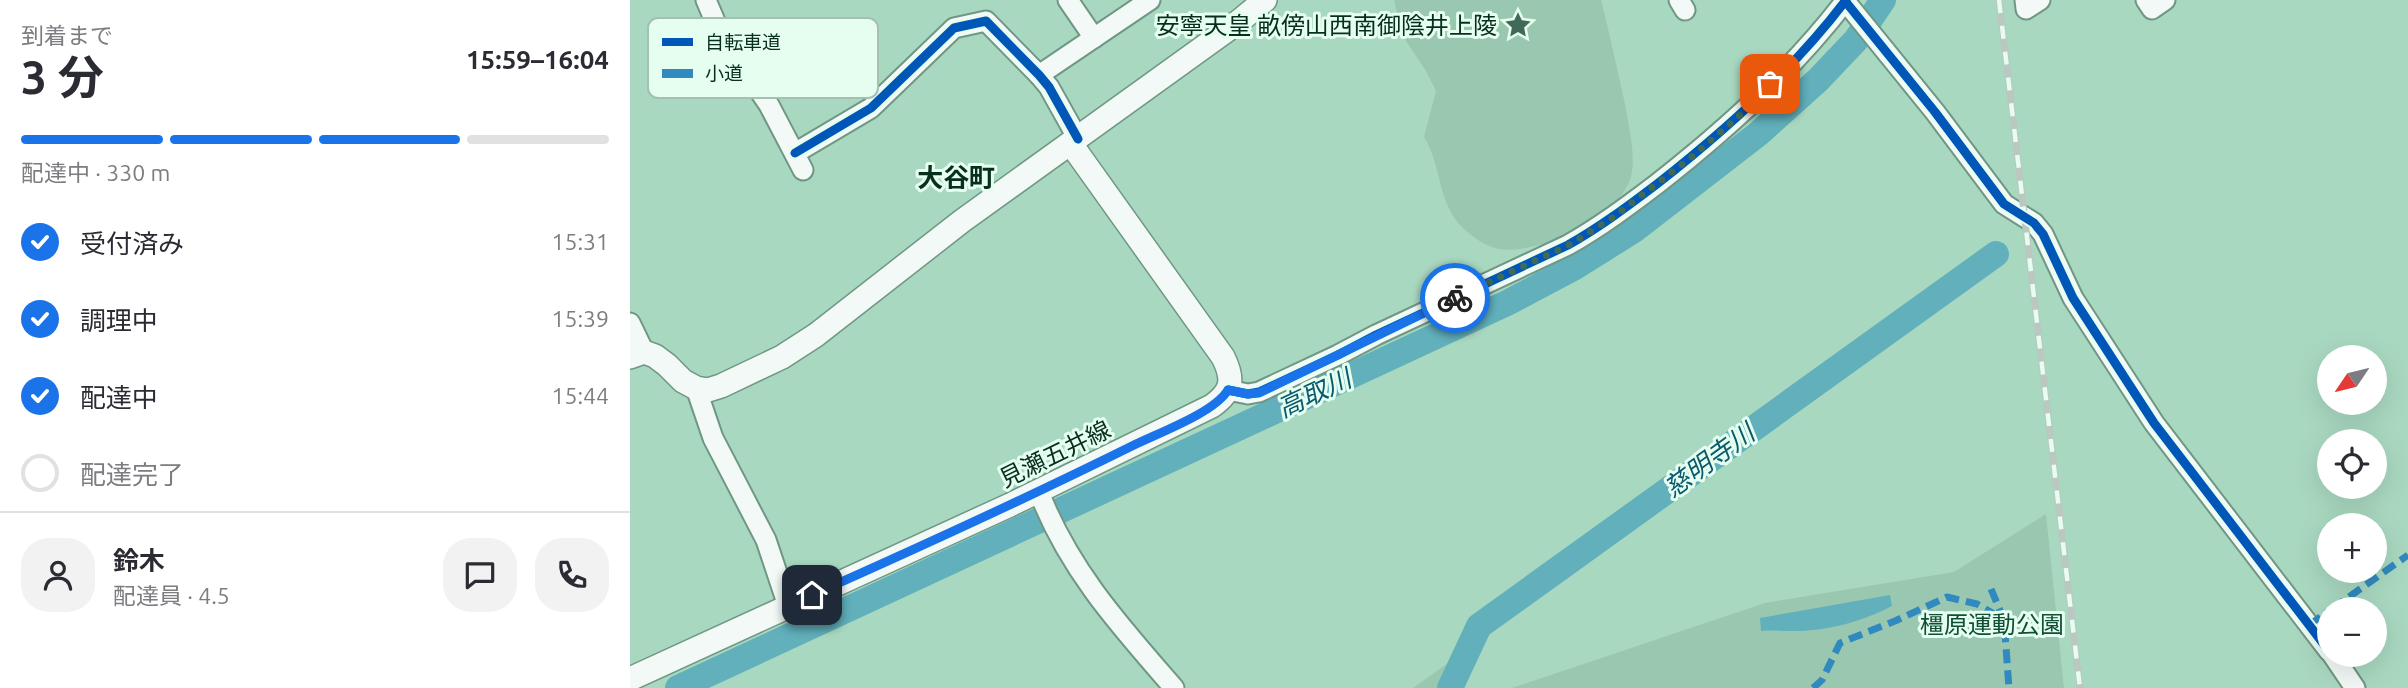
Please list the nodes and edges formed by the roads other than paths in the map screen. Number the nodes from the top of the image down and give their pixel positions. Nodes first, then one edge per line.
1 (706, 0) edge
2 (1068, 0) edge
3 (1150, 0) edge
4 (1265, 0) edge
5 (2025, 0) edge
6 (2040, 0) edge
7 (2146, 0) edge
8 (2165, 0) edge
9 (1847, 3) edge
10 (714, 18) edge
11 (1094, 38) junction
12 (1039, 75) junction
13 (764, 98) edge
14 (1074, 142) junction
15 (630, 323) edge
16 (637, 355) edge
17 (696, 388) junction
18 (1228, 390) junction
19 (1040, 496) junction
20 (788, 606) junction
21 (2317, 636) edge
22 (2340, 667) edge
23 (630, 679) edge
24 (1174, 688) edge
25 (2355, 688) edge

1 - 10 street
2 - 11 street
3 - 11 street
4 - 14 main road
5 - 6 street
7 - 8 street
9 - 18 street
9 - 21 street
11 - 12 street
12 - 13 street
12 - 14 street
14 - 17 main road
14 - 18 main road
15 - 16 street
16 - 17 main road
17 - 20 street
18 - 19 main road, 見瀬五井線
19 - 20 main road, 見瀬五井線
19 - 24 street
20 - 23 main road, 見瀬五井線
22 - 25 street

